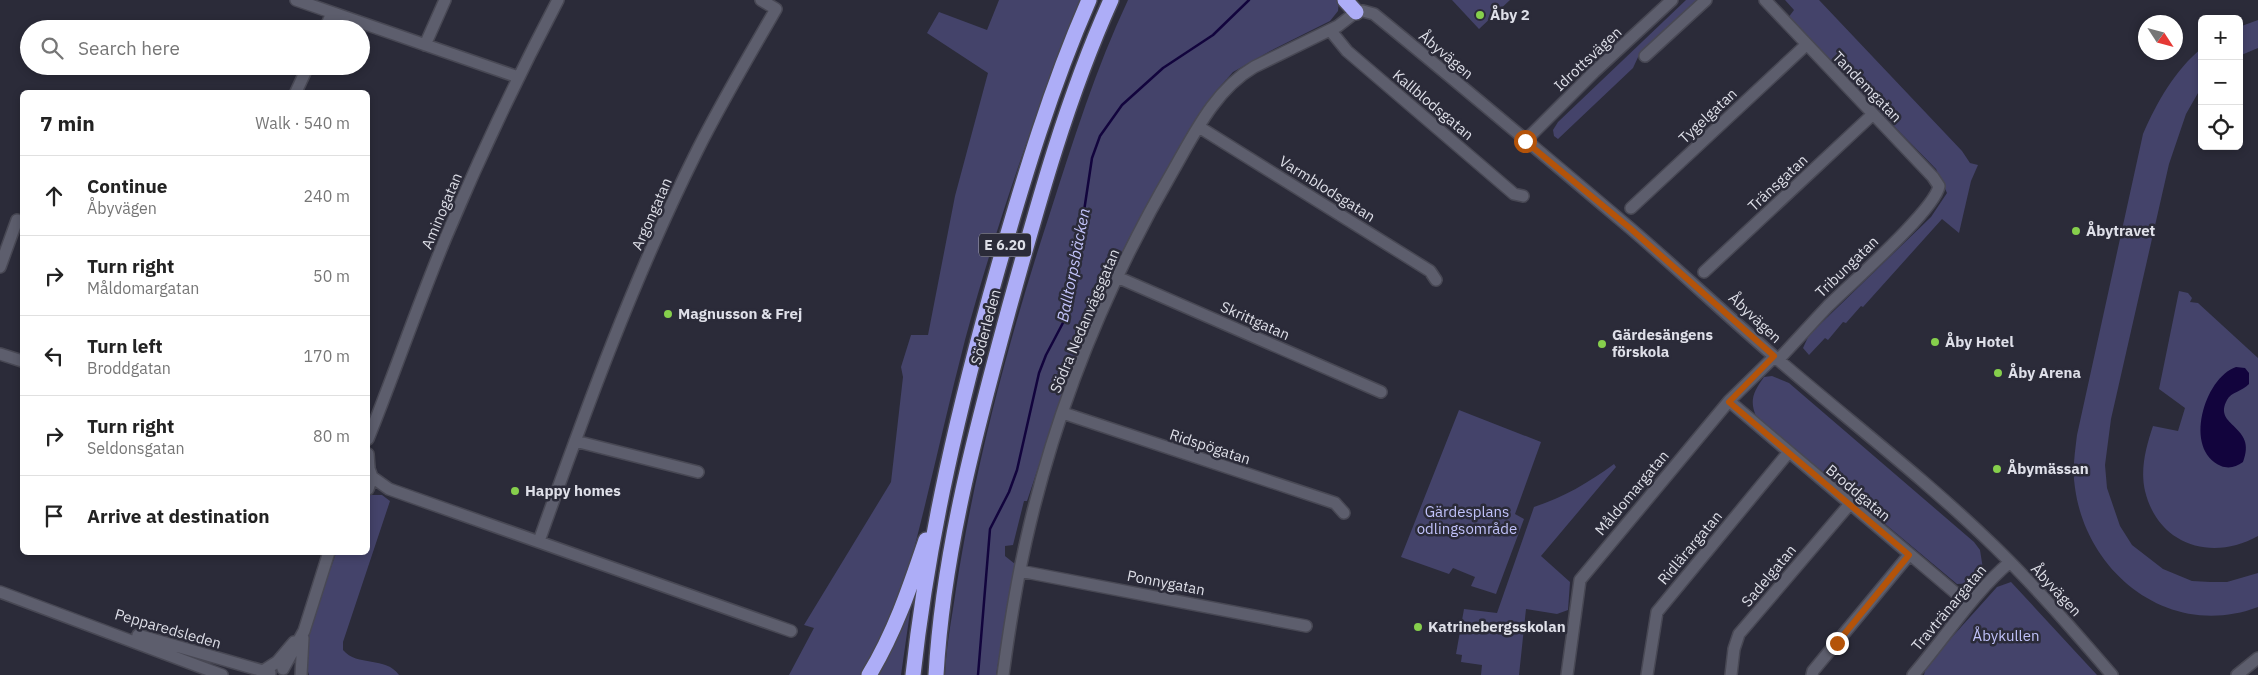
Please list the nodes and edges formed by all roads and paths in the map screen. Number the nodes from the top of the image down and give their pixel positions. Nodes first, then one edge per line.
1 (296, 0) edge
2 (444, 0) edge
3 (558, 0) edge
4 (761, 0) edge
5 (1089, 0) edge
6 (1111, 0) edge
7 (1345, 0) edge
8 (1672, 0) edge
9 (1706, 0) edge
10 (1765, 0) edge
11 (779, 4) edge
12 (1356, 12) junction
13 (332, 13) junction
14 (329, 20) edge
15 (352, 20) edge
16 (370, 26) edge
17 (1330, 30) junction
18 (425, 45) junction
19 (1806, 45) junction
20 (1645, 56) dead end
21 (304, 75) edge
22 (518, 77) junction
23 (297, 90) edge
24 (1872, 115) junction
25 (1199, 127) junction
26 (1525, 141) junction
27 (1523, 196) dead end
28 (1936, 196) joint
29 (1631, 208) dead end
30 (17, 220) dead end
31 (0, 267) edge
32 (1704, 272) dead end
33 (1117, 276) junction
34 (1436, 280) dead end
35 (0, 354) edge
36 (1776, 358) junction
37 (20, 360) edge
38 (1382, 392) dead end
39 (1729, 402) junction
40 (1063, 413) junction
41 (370, 434) edge
42 (575, 441) junction
43 (1788, 453) junction
44 (370, 471) edge
45 (698, 472) dead end
46 (389, 489) junction
47 (370, 490) edge
48 (941, 496) junction
49 (1849, 505) junction
50 (1344, 513) dead end
51 (540, 541) junction
52 (327, 555) edge
53 (1909, 555) junction
54 (2010, 562) junction
55 (1020, 571) junction
56 (0, 592) edge
57 (1967, 606) junction
58 (57, 612) junction
59 (1306, 626) dead end
60 (304, 631) junction
61 (791, 631) dead end
62 (2258, 658) edge
63 (283, 669) junction
64 (267, 673) edge
65 (301, 674) edge
66 (222, 675) edge
67 (869, 675) edge
68 (913, 675) edge
69 (936, 675) edge
70 (1003, 675) edge
71 (1567, 675) edge
72 (1647, 675) edge
73 (1730, 675) edge
74 (1812, 675) edge
75 (1913, 675) edge
76 (2112, 675) edge
77 (2236, 675) edge

1 - 13 street
2 - 18 street
3 - 22 street, Aminogatan
4 - 11 street, Argongatan
5 - 48 highway, Söderleden / E 6.20
6 - 69 highway, Söderleden / E 6.20
7 - 12 highway
8 - 26 street, Idrottsvägen
9 - 20 street
10 - 19 street, Tandemgatan
11 - 42 street, Argongatan
12 - 17 street, Södra Nedanvägsgatan
12 - 26 street, Åbyvägen
13 - 14 street
13 - 15 street
16 - 18 street
17 - 25 street, Södra Nedanvägsgatan
17 - 27 street, Kallblodsgatan
18 - 22 street
19 - 24 street, Tandemgatan
19 - 29 street, Tygelgatan
21 - 23 street
22 - 41 street, Aminogatan
24 - 28 street, Tandemgatan
24 - 32 street, Tränsgatan
25 - 33 street, Södra Nedanvägsgatan
25 - 34 street, Varmblodsgatan
26 - 36 street, Åbyvägen
28 - 36 street, Tribungatan
30 - 31 street
33 - 38 street, Skrittgatan
33 - 40 street, Södra Nedanvägsgatan
35 - 37 street
36 - 39 street, Måldomargatan
36 - 54 street, Åbyvägen
39 - 43 street, Broddgatan
39 - 71 street, Måldomargatan
40 - 50 street, Ridspögatan
40 - 55 street, Södra Nedanvägsgatan
42 - 45 street
42 - 51 street, Argongatan
43 - 49 street, Broddgatan
43 - 72 street, Ridlärargatan
44 - 46 street
46 - 47 street
46 - 51 street
48 - 67 highway
48 - 68 highway, Söderleden / E 6.20
49 - 53 street, Broddgatan
49 - 73 street, Sadelgatan
51 - 61 street
52 - 60 street
53 - 57 street, Broddgatan
53 - 74 street
54 - 57 street, Travtränargatan
54 - 76 street, Åbyvägen
55 - 59 street, Ponnygatan
55 - 70 street, Södra Nedanvägsgatan
56 - 58 street, Pepparedsleden
57 - 75 street, Travtränargatan
58 - 64 street, Pepparedsleden
58 - 66 street, Pepparedsleden
60 - 63 street
60 - 64 street
60 - 65 street
62 - 77 street
63 - 64 street
63 - 65 street

